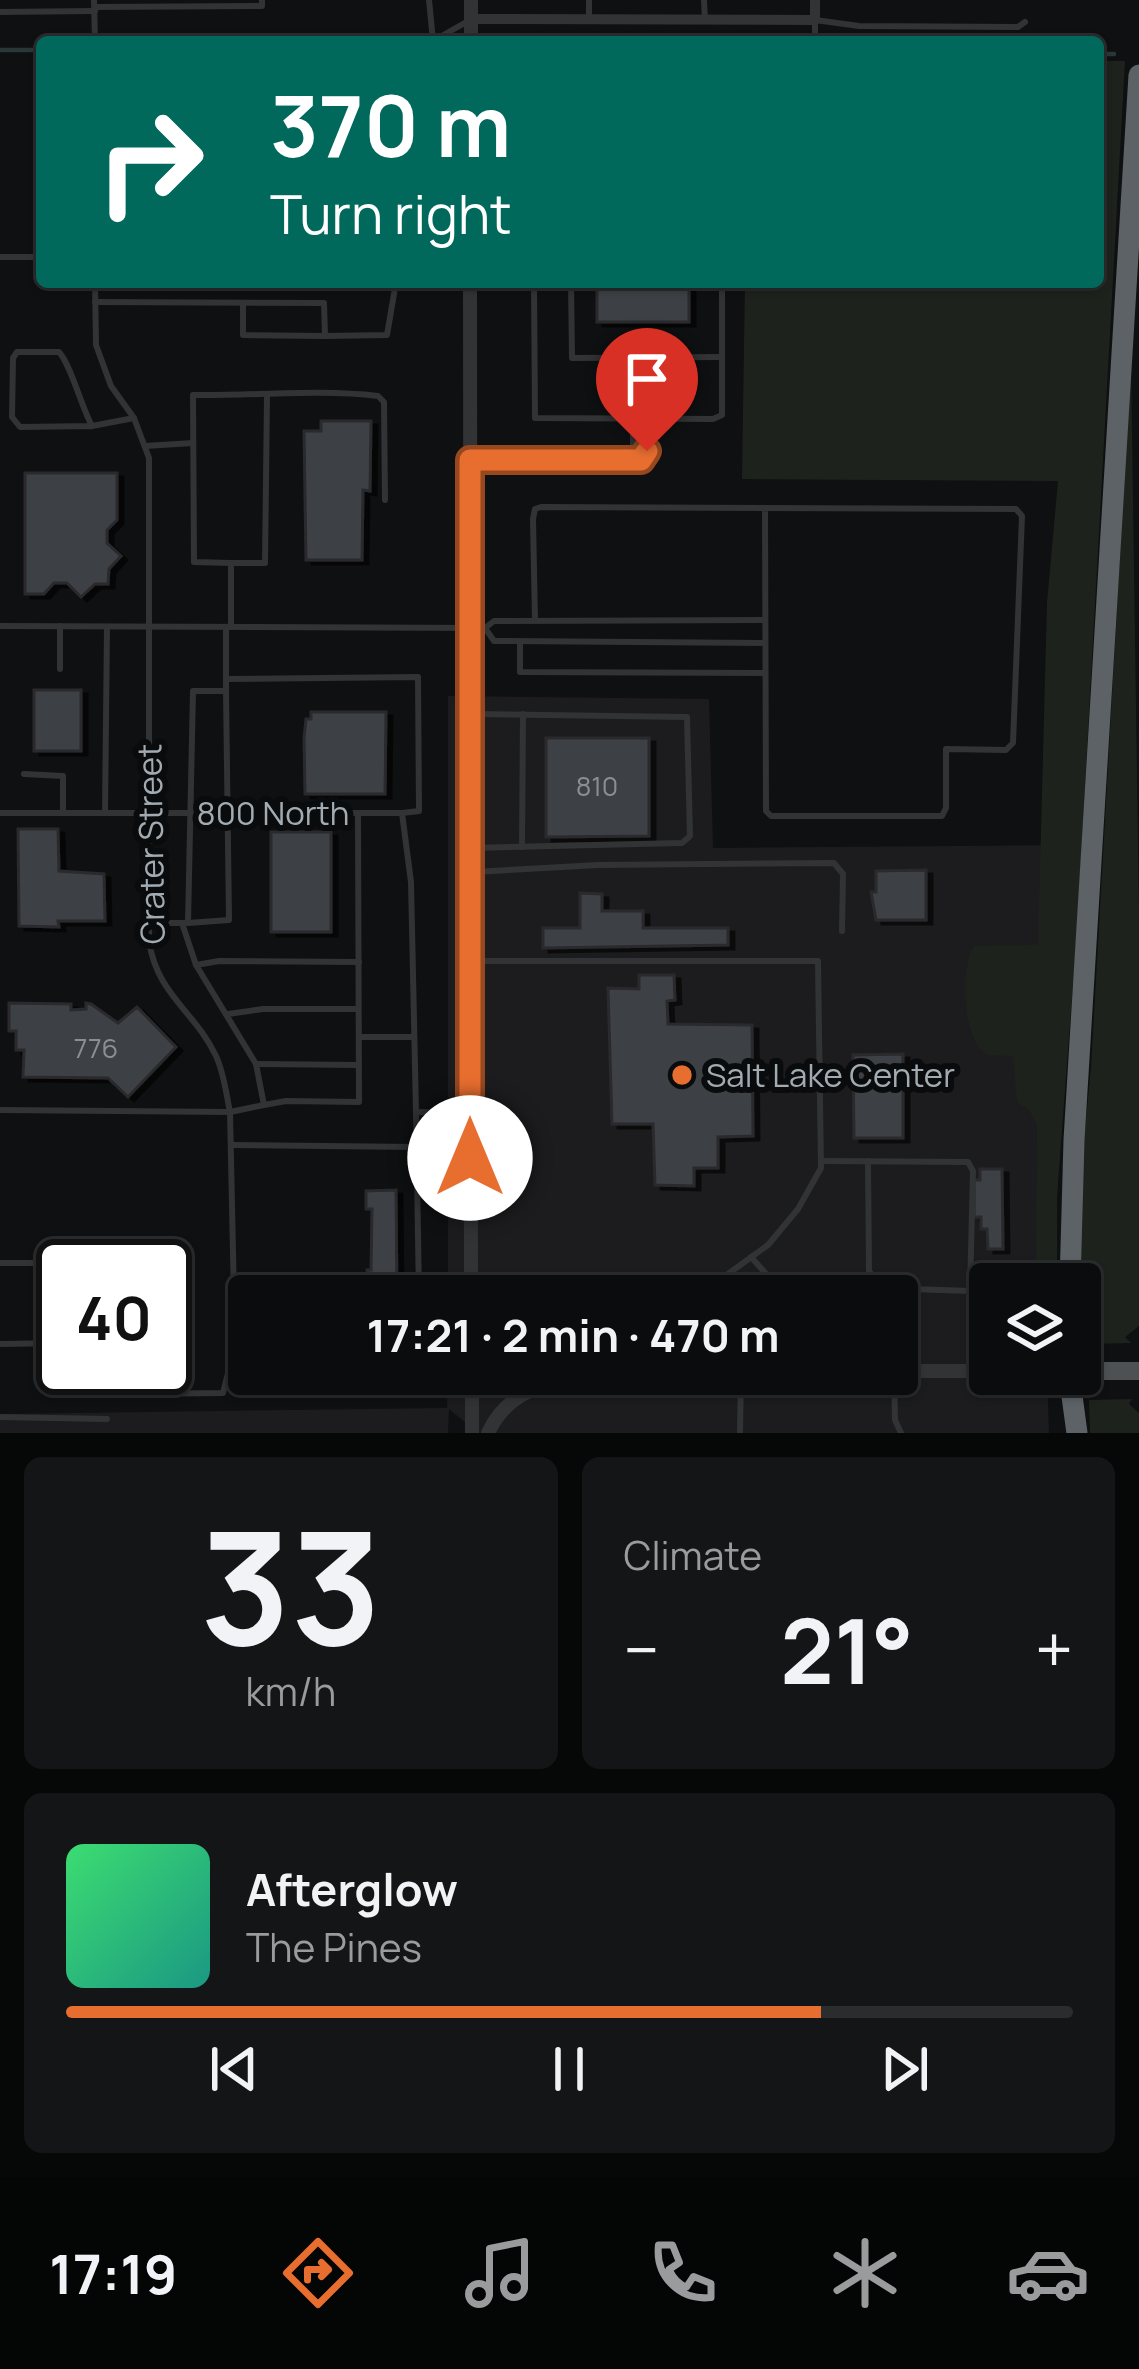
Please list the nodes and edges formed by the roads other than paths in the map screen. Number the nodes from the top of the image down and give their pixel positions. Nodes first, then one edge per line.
1 (262, 0) edge
2 (430, 0) edge
3 (471, 0) edge
4 (589, 0) edge
5 (704, 0) edge
6 (815, 0) edge
7 (94, 6) edge
8 (0, 11) edge
9 (471, 20) junction
10 (589, 20) junction
11 (705, 20) junction
12 (815, 20) junction
13 (1025, 22) dead end
14 (95, 36) edge
15 (432, 36) edge
16 (441, 36) edge
17 (470, 36) edge
18 (815, 36) edge
19 (1139, 76) edge
20 (0, 257) edge
21 (36, 257) edge
22 (94, 288) edge
23 (395, 288) edge
24 (470, 288) edge
25 (534, 288) edge
26 (572, 288) edge
27 (722, 288) edge
28 (94, 302) junction
29 (243, 303) junction
30 (326, 336) junction
31 (722, 357) junction
32 (267, 396) junction
33 (134, 418) junction
34 (640, 418) junction
35 (92, 427) junction
36 (194, 443) junction
37 (145, 446) junction
38 (470, 460) junction
39 (641, 460) junction
40 (385, 500) dead end
41 (765, 508) junction
42 (231, 563) junction
43 (535, 620) junction
44 (765, 620) junction
45 (0, 626) edge
46 (60, 626) junction
47 (106, 626) junction
48 (150, 627) junction
49 (229, 627) junction
50 (477, 628) junction
51 (520, 641) junction
52 (765, 643) junction
53 (60, 669) dead end
54 (765, 673) junction
55 (226, 679) junction
56 (226, 691) junction
57 (470, 713) junction
58 (523, 714) junction
59 (24, 774) dead end
60 (0, 813) edge
61 (63, 813) junction
62 (358, 813) junction
63 (402, 813) junction
64 (105, 814) junction
65 (149, 814) junction
66 (192, 814) junction
67 (230, 814) junction
68 (522, 847) junction
69 (470, 848) junction
70 (470, 872) junction
71 (149, 923) junction
72 (185, 923) junction
73 (842, 931) dead end
74 (359, 962) junction
75 (470, 962) junction
76 (196, 965) junction
77 (358, 1009) junction
78 (228, 1014) junction
79 (358, 1037) junction
80 (412, 1037) junction
81 (256, 1064) junction
82 (359, 1064) junction
83 (264, 1106) junction
84 (0, 1110) edge
85 (230, 1112) junction
86 (416, 1112) junction
87 (470, 1113) junction
88 (231, 1145) junction
89 (417, 1147) junction
90 (821, 1161) junction
91 (868, 1161) junction
92 (751, 1257) junction
93 (1071, 1263) edge
94 (0, 1264) edge
95 (36, 1264) edge
96 (731, 1272) junction
97 (234, 1275) edge
98 (419, 1275) edge
99 (471, 1275) edge
100 (727, 1275) edge
101 (732, 1275) edge
102 (768, 1275) edge
103 (36, 1343) edge
104 (0, 1344) edge
105 (969, 1371) edge
106 (1101, 1371) edge
107 (1139, 1371) edge
108 (918, 1372) edge
109 (228, 1376) edge
110 (192, 1393) edge
111 (472, 1395) edge
112 (517, 1395) edge
113 (740, 1395) edge
114 (896, 1395) edge
115 (1072, 1395) edge
116 (0, 1417) edge
117 (107, 1419) dead end
118 (472, 1433) edge
119 (488, 1433) edge
120 (740, 1433) edge
121 (902, 1433) edge
122 (1077, 1433) edge

1 - 7 lane
2 - 15 lane
3 - 9 street
4 - 10 lane
5 - 11 lane
6 - 12 street
7 - 8 lane
7 - 14 lane
9 - 10 street
9 - 16 lane
9 - 17 street
10 - 11 street
11 - 12 street
12 - 13 lane
12 - 18 lane
19 - 93 highway
20 - 21 lane
22 - 28 lane, Crater Street
23 - 30 lane
24 - 38 street
25 - 34 lane
26 - 31 lane
27 - 31 lane
28 - 29 lane
28 - 33 lane, Crater Street
29 - 30 lane
29 - 30 lane
31 - 34 lane
32 - 36 lane
32 - 40 lane
32 - 42 lane
33 - 35 lane
33 - 37 lane, Crater Street
34 - 39 lane
34 - 39 lane
35 - 35 lane
36 - 37 lane
36 - 42 lane
37 - 48 lane, Crater Street
38 - 39 lane
38 - 50 street
41 - 43 lane
41 - 44 lane
41 - 54 lane
42 - 49 lane
43 - 44 lane
43 - 50 lane
44 - 52 lane
45 - 46 lane
46 - 47 lane
46 - 53 lane
47 - 48 lane
47 - 64 lane
48 - 49 lane
48 - 65 lane, Crater Street
49 - 50 lane
49 - 55 lane
50 - 51 lane
50 - 57 street
51 - 52 lane
51 - 54 lane
52 - 54 lane
55 - 56 lane
55 - 63 lane
56 - 66 lane
56 - 67 lane
57 - 58 lane
57 - 69 street
58 - 68 lane
58 - 68 lane
59 - 61 lane
60 - 61 lane, 800 North
61 - 64 lane, 800 North
62 - 63 lane, 800 North
62 - 67 lane, 800 North
62 - 74 lane
63 - 80 lane
64 - 65 lane, 800 North
65 - 66 lane, 800 North
65 - 71 lane, Crater Street
66 - 67 lane, 800 North
66 - 72 lane
67 - 72 lane
68 - 69 lane
69 - 70 street
70 - 73 lane
70 - 75 street
71 - 72 lane
71 - 85 lane, Crater Street
72 - 76 lane
74 - 76 lane
74 - 77 lane
75 - 87 street
75 - 90 lane
76 - 78 lane
77 - 78 lane
77 - 79 lane
78 - 81 lane
79 - 80 lane
79 - 82 lane
80 - 86 lane
81 - 82 lane
81 - 83 lane
82 - 83 lane
83 - 85 lane
84 - 85 lane
85 - 88 lane, Crater Street
86 - 87 lane
86 - 89 lane
87 - 99 street
88 - 89 lane
88 - 97 lane, Crater Street
89 - 98 lane
90 - 91 lane
90 - 92 lane
91 - 91 lane
92 - 96 lane
92 - 102 lane
94 - 95 lane
96 - 100 lane
96 - 101 lane
103 - 104 lane
105 - 108 street
106 - 107 main road
109 - 110 lane
111 - 118 street
112 - 119 street
113 - 120 lane
114 - 121 lane
115 - 122 highway
116 - 117 lane

